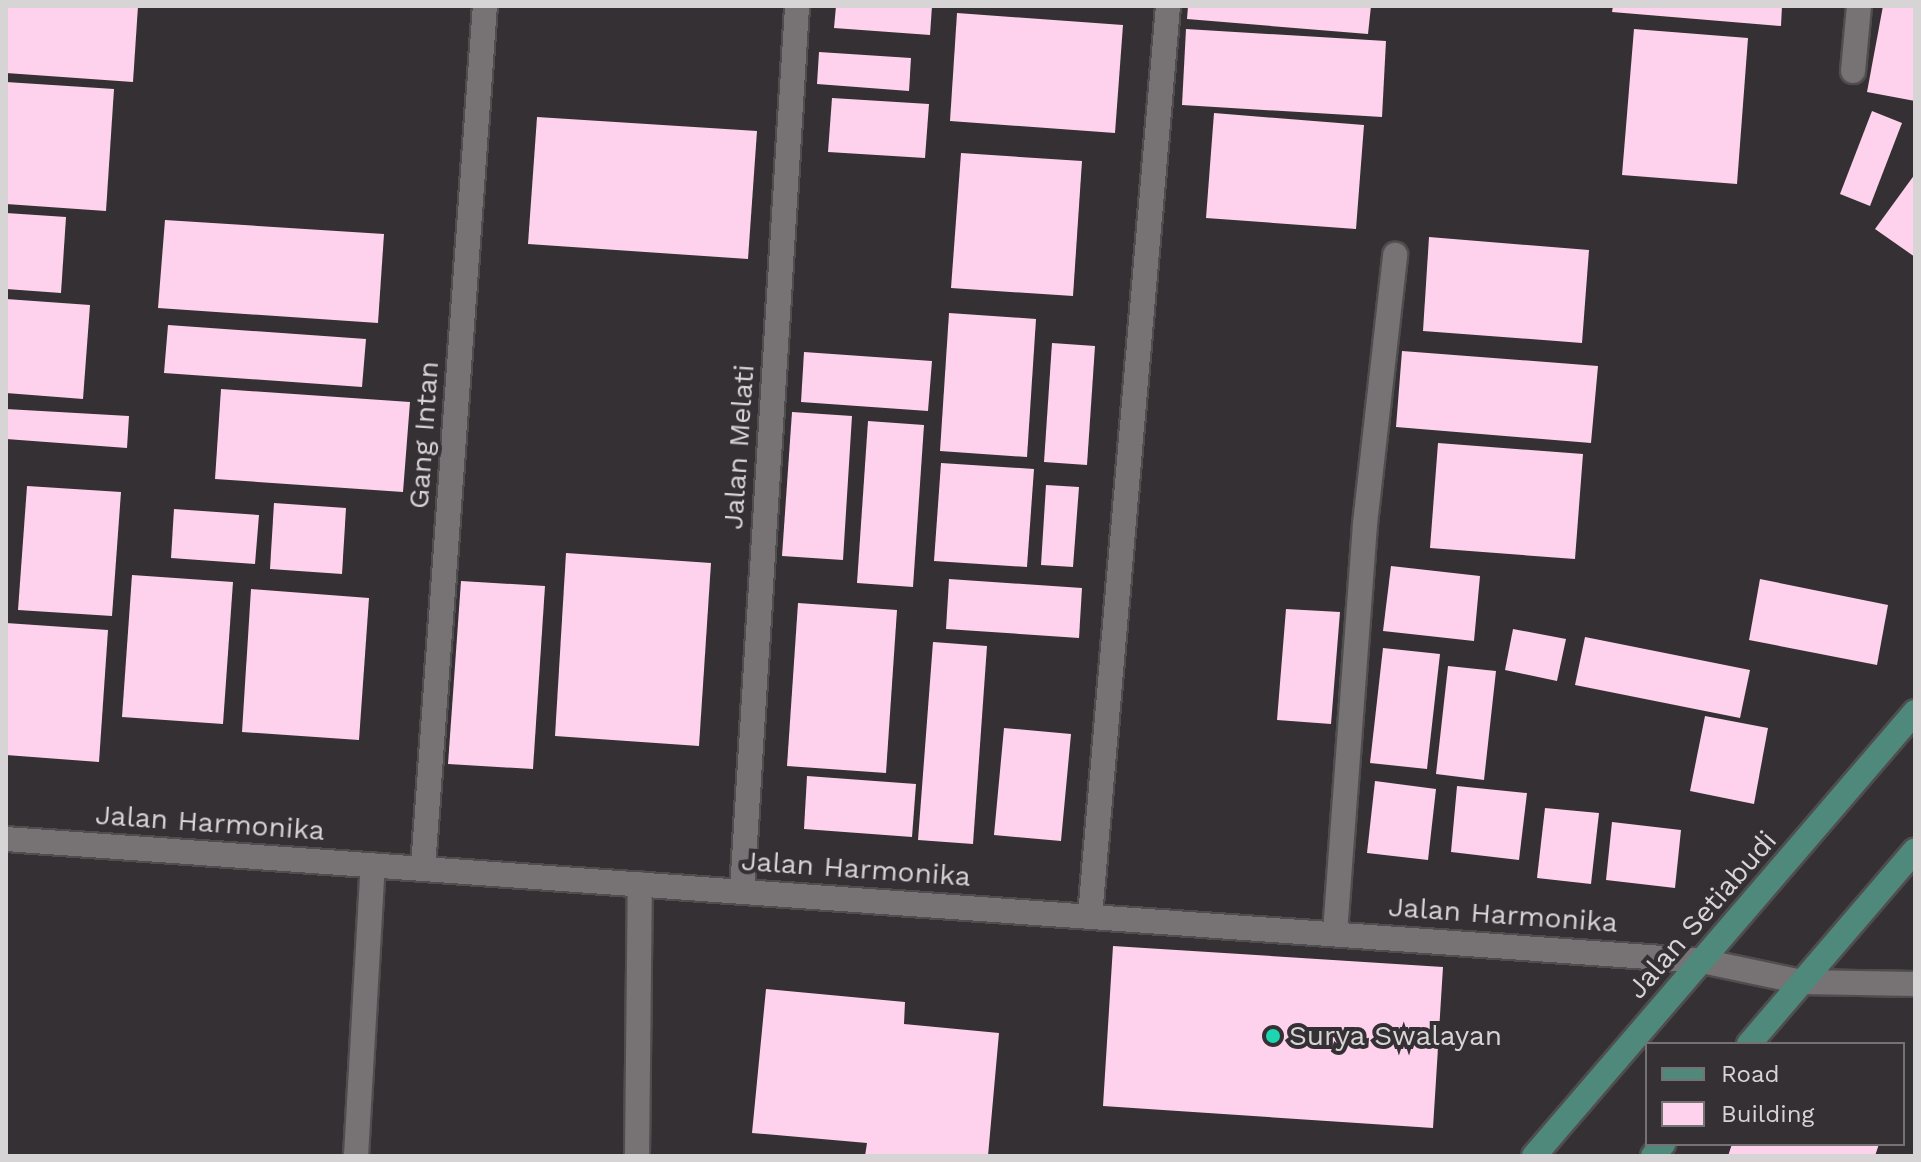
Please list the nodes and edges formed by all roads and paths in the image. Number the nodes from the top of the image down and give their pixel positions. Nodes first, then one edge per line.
1 (485, 6) edge
2 (797, 6) edge
3 (1168, 6) edge
4 (1859, 6) edge
5 (1853, 71) dead end
6 (1395, 255) dead end
7 (1915, 712) edge
8 (6, 839) edge
9 (1915, 850) edge
10 (373, 865) junction
11 (423, 868) junction
12 (640, 884) junction
13 (742, 891) junction
14 (1090, 916) junction
15 (1335, 933) junction
16 (1702, 961) junction
17 (1802, 982) junction
18 (1915, 984) edge
19 (1751, 1042) edge
20 (356, 1156) edge
21 (637, 1156) edge
22 (1534, 1156) edge

1 - 11 street, Gang Intan
2 - 13 street, Jalan Melati
3 - 14 street
4 - 5 street
6 - 15 street
7 - 16 main road, Jalan Setiabudi
8 - 10 street, Jalan Harmonika
9 - 17 main road
10 - 11 street, Jalan Harmonika
10 - 20 street
11 - 12 street, Jalan Harmonika
12 - 13 street, Jalan Harmonika
12 - 21 street
13 - 14 street, Jalan Harmonika
14 - 15 street, Jalan Harmonika
15 - 16 street, Jalan Harmonika
16 - 17 street, Jalan Harmonika
16 - 22 main road, Jalan Setiabudi
17 - 18 street, Jalan Harmonika
17 - 19 main road

